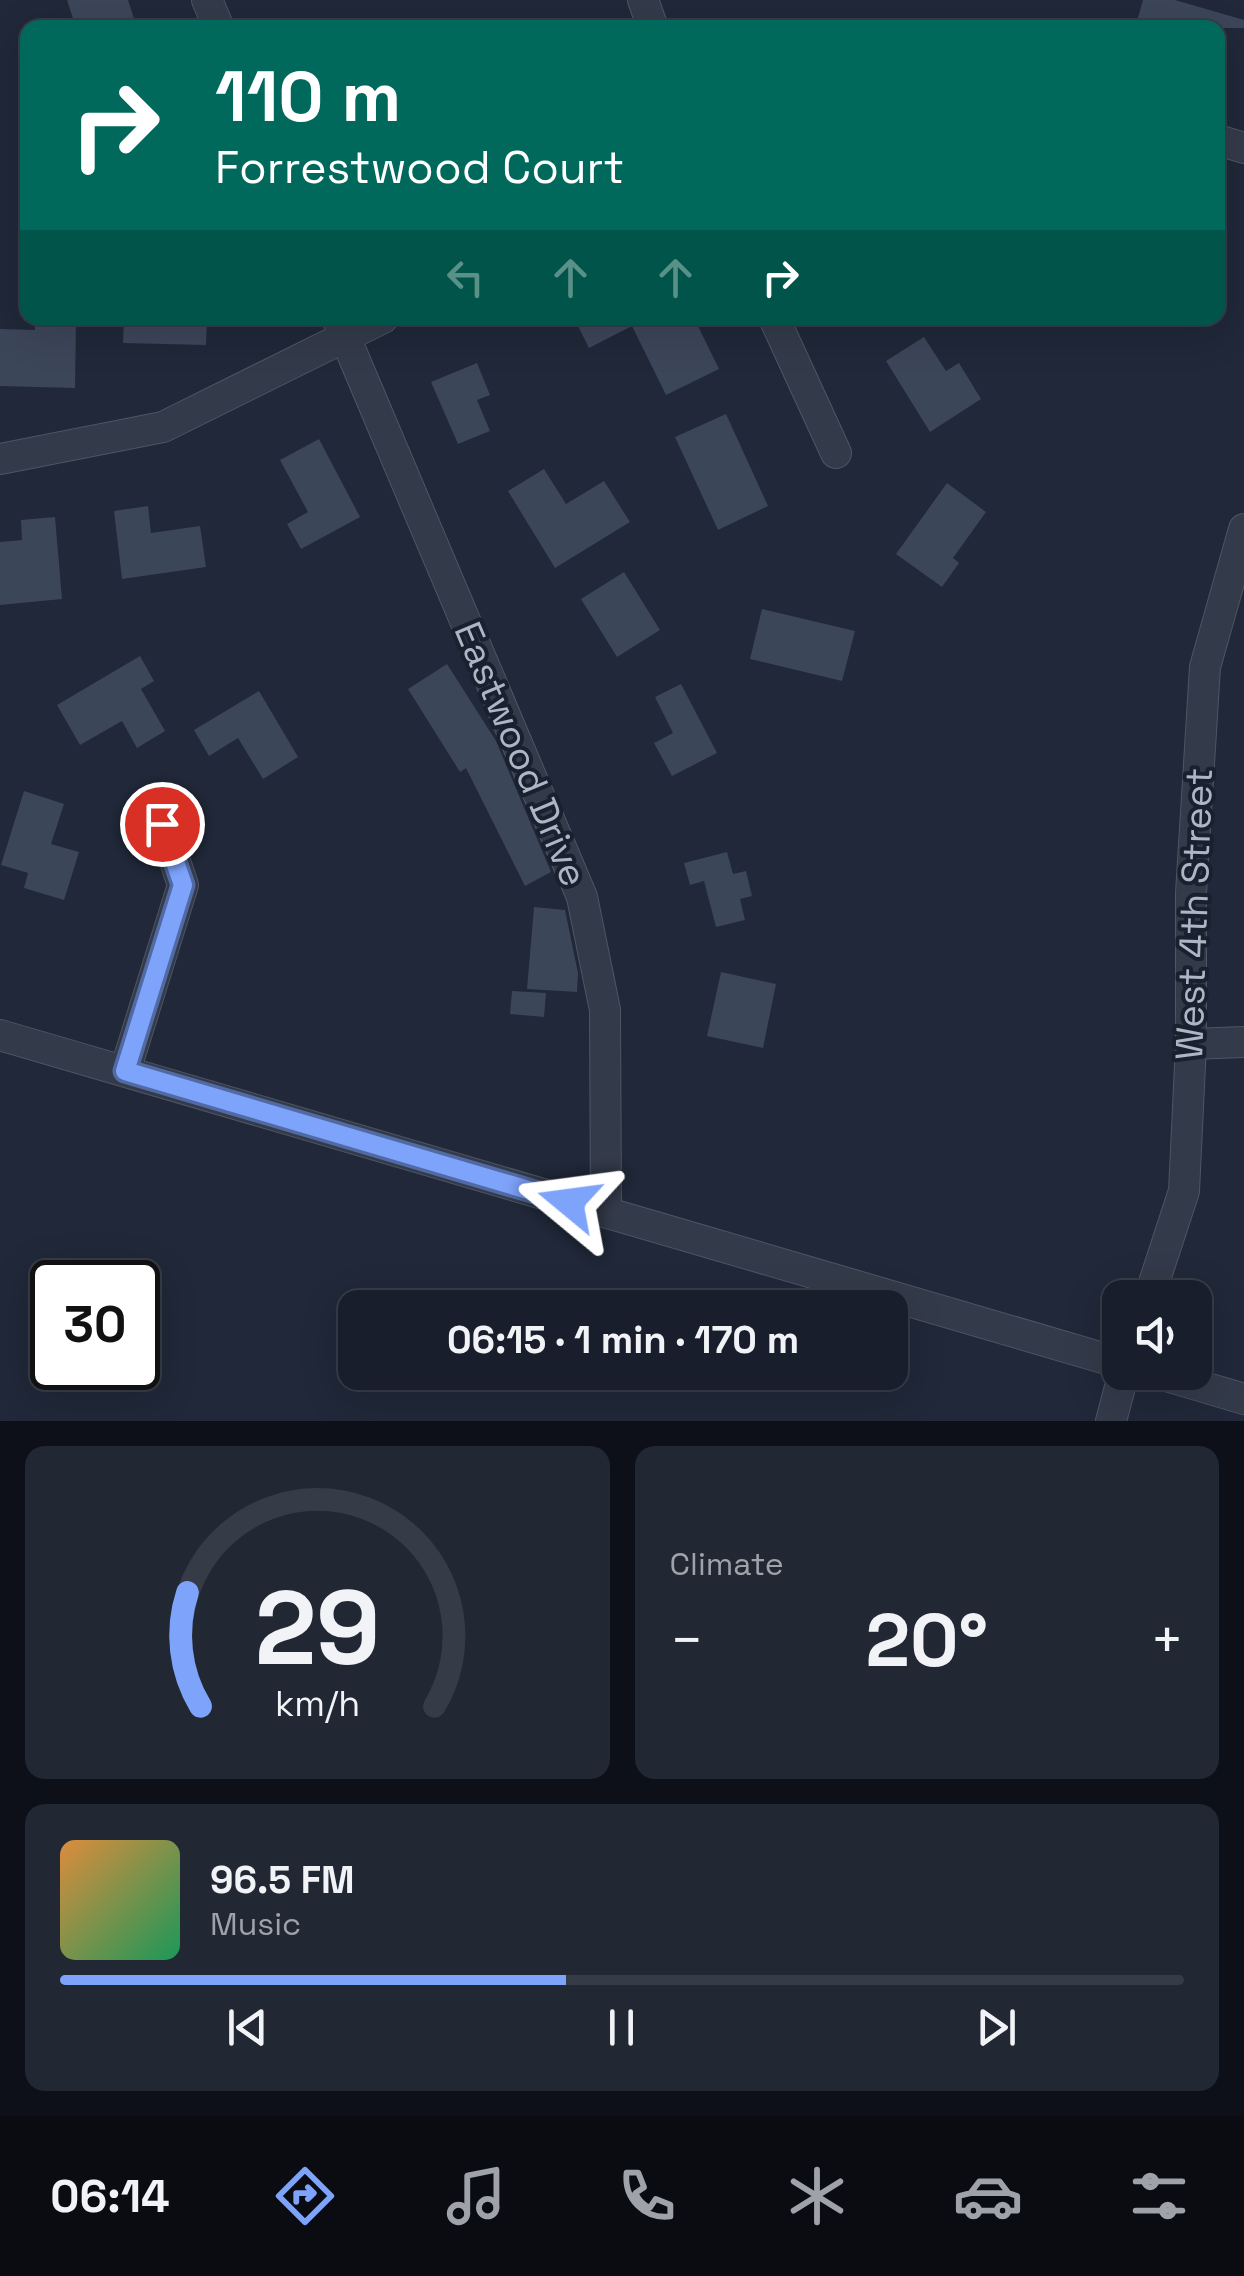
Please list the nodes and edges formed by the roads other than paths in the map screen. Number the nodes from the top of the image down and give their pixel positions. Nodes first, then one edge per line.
1 (777, 325) edge
2 (341, 327) edge
3 (836, 454) dead end
4 (0, 459) edge
5 (1244, 529) edge
6 (162, 824) dead end
7 (0, 1035) edge
8 (1244, 1042) edge
9 (1190, 1044) junction
10 (125, 1071) junction
11 (606, 1213) junction
12 (1154, 1280) edge
13 (1102, 1358) edge
14 (1119, 1390) edge
15 (1212, 1390) edge
16 (1244, 1399) edge
17 (1111, 1421) edge

1 - 3 street
2 - 4 street
2 - 11 street, Eastwood Drive
5 - 9 street, West 4th Street
6 - 10 street
7 - 10 street
8 - 9 street
9 - 12 street, West 4th Street
10 - 11 street
11 - 13 street
14 - 17 street
15 - 16 street

